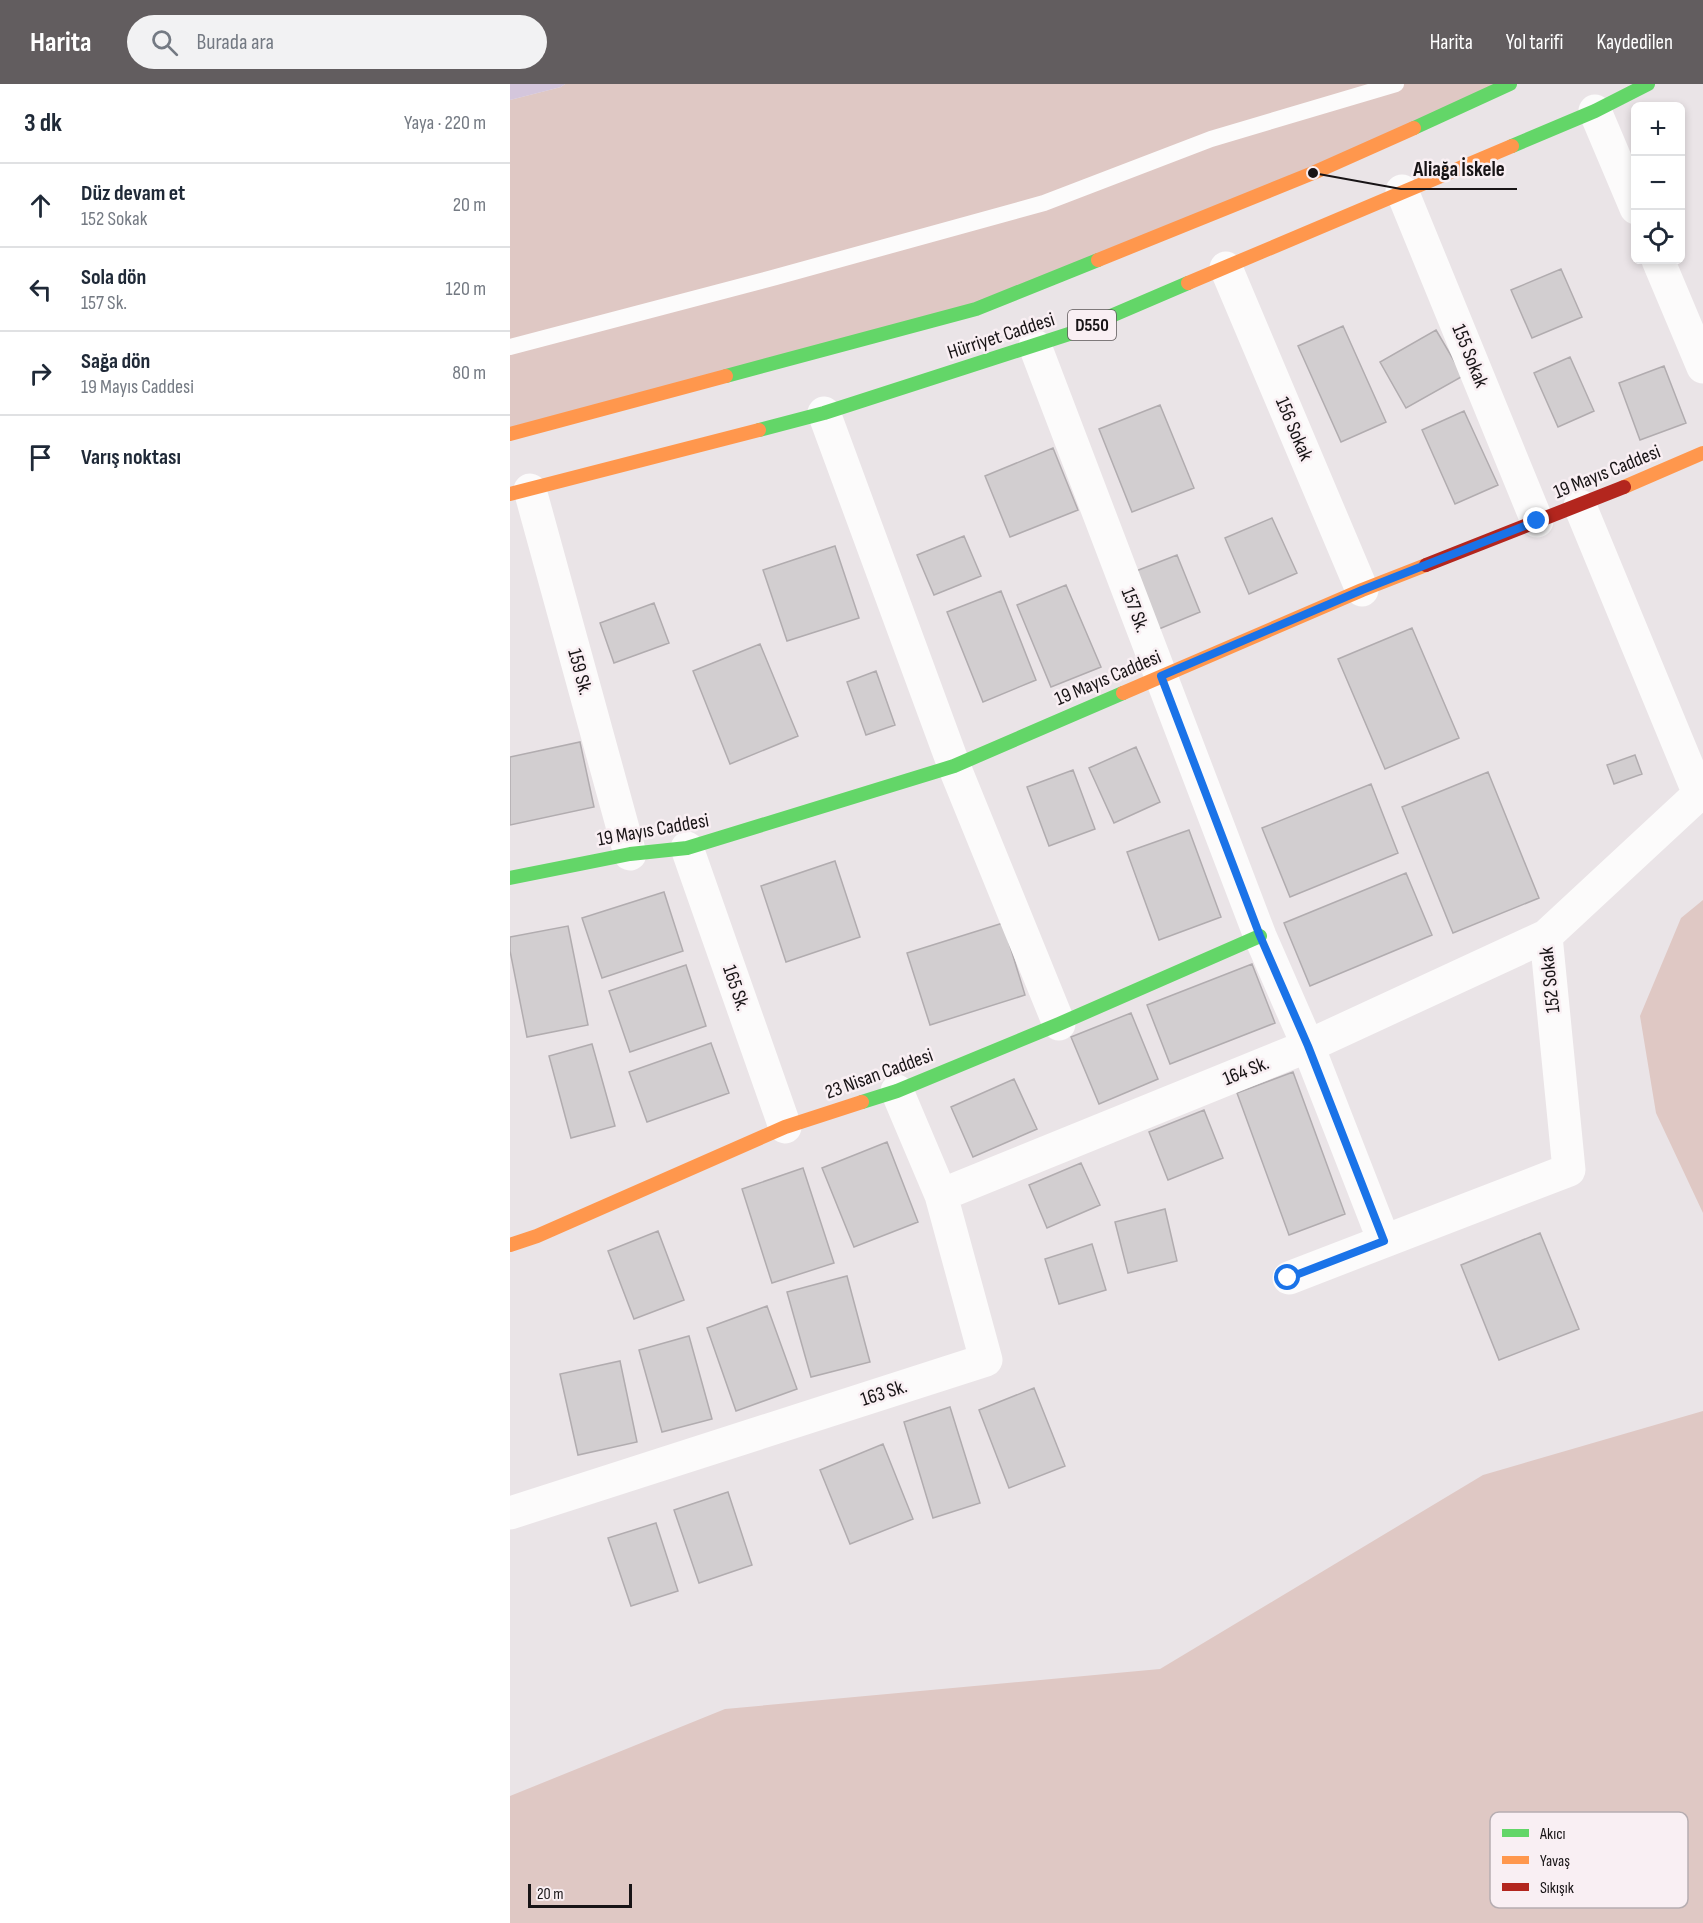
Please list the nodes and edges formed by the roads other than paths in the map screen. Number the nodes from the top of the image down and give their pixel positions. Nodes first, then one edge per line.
1 (1396, 84) edge
2 (1510, 84) edge
3 (1648, 84) edge
4 (1595, 111) junction
5 (1402, 191) junction
6 (1631, 198) edge
7 (1660, 264) edge
8 (1226, 268) junction
9 (1035, 346) junction
10 (510, 347) edge
11 (1703, 367) edge
12 (824, 413) junction
13 (510, 434) edge
14 (1703, 453) edge
15 (520, 492) edge
16 (1580, 506) junction
17 (1537, 521) junction
18 (1362, 590) junction
19 (1161, 676) junction
20 (954, 766) junction
21 (687, 848) junction
22 (630, 854) junction
23 (510, 878) edge
24 (1260, 936) junction
25 (1546, 936) junction
26 (1059, 1024) junction
27 (1308, 1046) junction
28 (897, 1091) junction
29 (785, 1127) junction
30 (941, 1195) junction
31 (1384, 1241) junction
32 (510, 1245) edge
33 (1288, 1278) dead end
34 (510, 1513) edge

1 - 10 lane
2 - 13 main road, Hürriyet Caddesi
3 - 4 main road, Hürriyet Caddesi / D550
4 - 5 main road, Hürriyet Caddesi / D550
4 - 6 street
5 - 8 main road, Hürriyet Caddesi / D550
5 - 17 street, 155 Sokak
7 - 11 street
8 - 9 main road, Hürriyet Caddesi / D550
8 - 18 street, 156 Sokak
9 - 12 main road, Hürriyet Caddesi / D550
9 - 19 street, 157 Sk.
12 - 15 main road, Hürriyet Caddesi / D550
12 - 20 street
14 - 16 main road, 19 Mayıs Caddesi
15 - 22 street, 159 Sk.
16 - 17 main road, 19 Mayıs Caddesi
16 - 25 street, 152 Sokak
17 - 18 main road, 19 Mayıs Caddesi
18 - 19 main road, 19 Mayıs Caddesi
19 - 20 main road, 19 Mayıs Caddesi
19 - 24 street, 157 Sk.
20 - 21 main road, 19 Mayıs Caddesi
20 - 26 street
21 - 22 main road, 19 Mayıs Caddesi
21 - 29 street, 165 Sk.
22 - 23 main road, 19 Mayıs Caddesi
24 - 26 main road, 23 Nisan Caddesi
24 - 27 street, 157 Sk.
25 - 27 street, 164 Sk.
25 - 31 street, 152 Sokak
26 - 28 main road, 23 Nisan Caddesi
27 - 30 street, 164 Sk.
27 - 31 street, 157 Sk.
28 - 29 main road, 23 Nisan Caddesi
28 - 30 street, 163 Sk.
29 - 32 main road, 23 Nisan Caddesi
30 - 34 street, 163 Sk.
31 - 33 street, 152 Sokak

